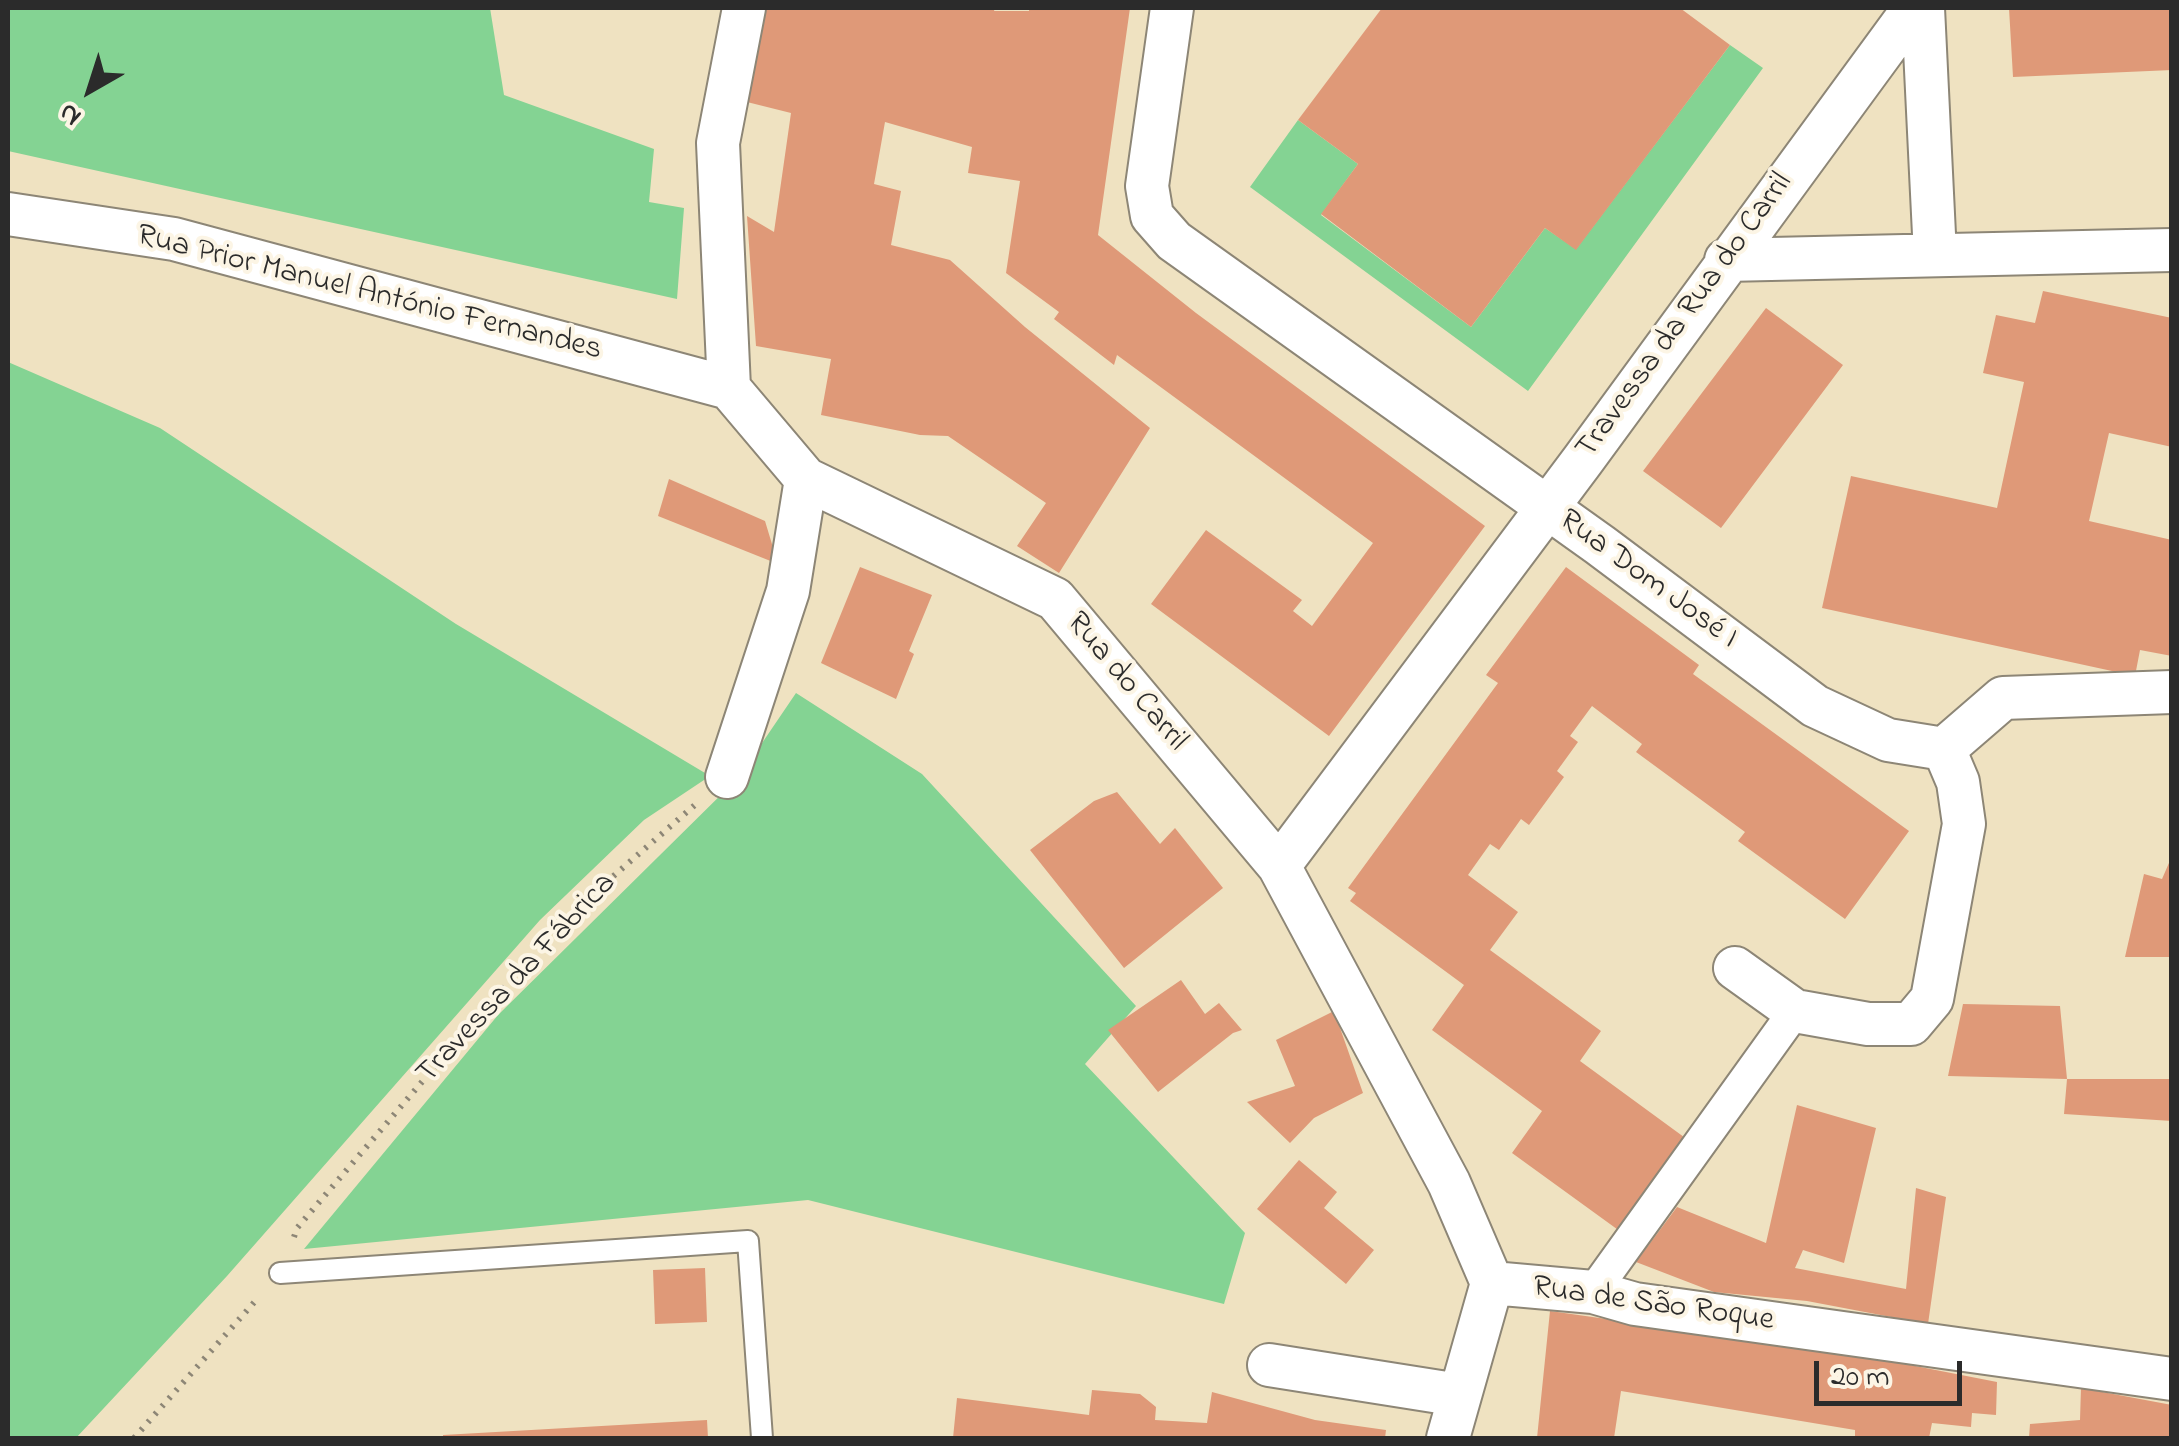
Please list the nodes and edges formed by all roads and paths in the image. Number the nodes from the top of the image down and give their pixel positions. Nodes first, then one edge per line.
1 (744, 8) edge
2 (1172, 8) edge
3 (1914, 8) edge
4 (1923, 8) edge
5 (8, 214) edge
6 (2172, 250) edge
7 (1935, 255) junction
8 (1726, 260) junction
9 (728, 388) junction
10 (806, 478) junction
11 (1547, 508) junction
12 (2172, 692) edge
13 (1944, 749) junction
14 (727, 776) joint
15 (1279, 866) junction
16 (1734, 968) dead end
17 (1795, 1011) junction
18 (280, 1273) junction
19 (1492, 1284) junction
20 (1593, 1292) junction
21 (1269, 1365) dead end
22 (2172, 1380) edge
23 (1459, 1395) junction
24 (134, 1438) edge
25 (762, 1438) edge
26 (1448, 1438) edge

1 - 9 street
2 - 11 street, Rua Dom José I
3 - 8 street, Travessa da Rua do Carril
4 - 7 street
5 - 9 street, Rua Prior Manuel António Fernandes
6 - 7 street
7 - 8 street
8 - 11 street, Travessa da Rua do Carril
9 - 10 street, Rua do Carril
10 - 14 street
10 - 15 street, Rua do Carril
11 - 13 street, Rua Dom José I
11 - 15 street, Travessa da Rua do Carril
12 - 13 street
13 - 17 street
14 - 18 path, Travessa da Fábrica
15 - 19 street, Rua do Carril
16 - 17 street
17 - 20 street
18 - 24 path, Travessa da Fábrica
18 - 25 lane
19 - 20 street, Rua de São Roque
19 - 23 street
20 - 22 street, Rua de São Roque
21 - 23 street
23 - 26 street

